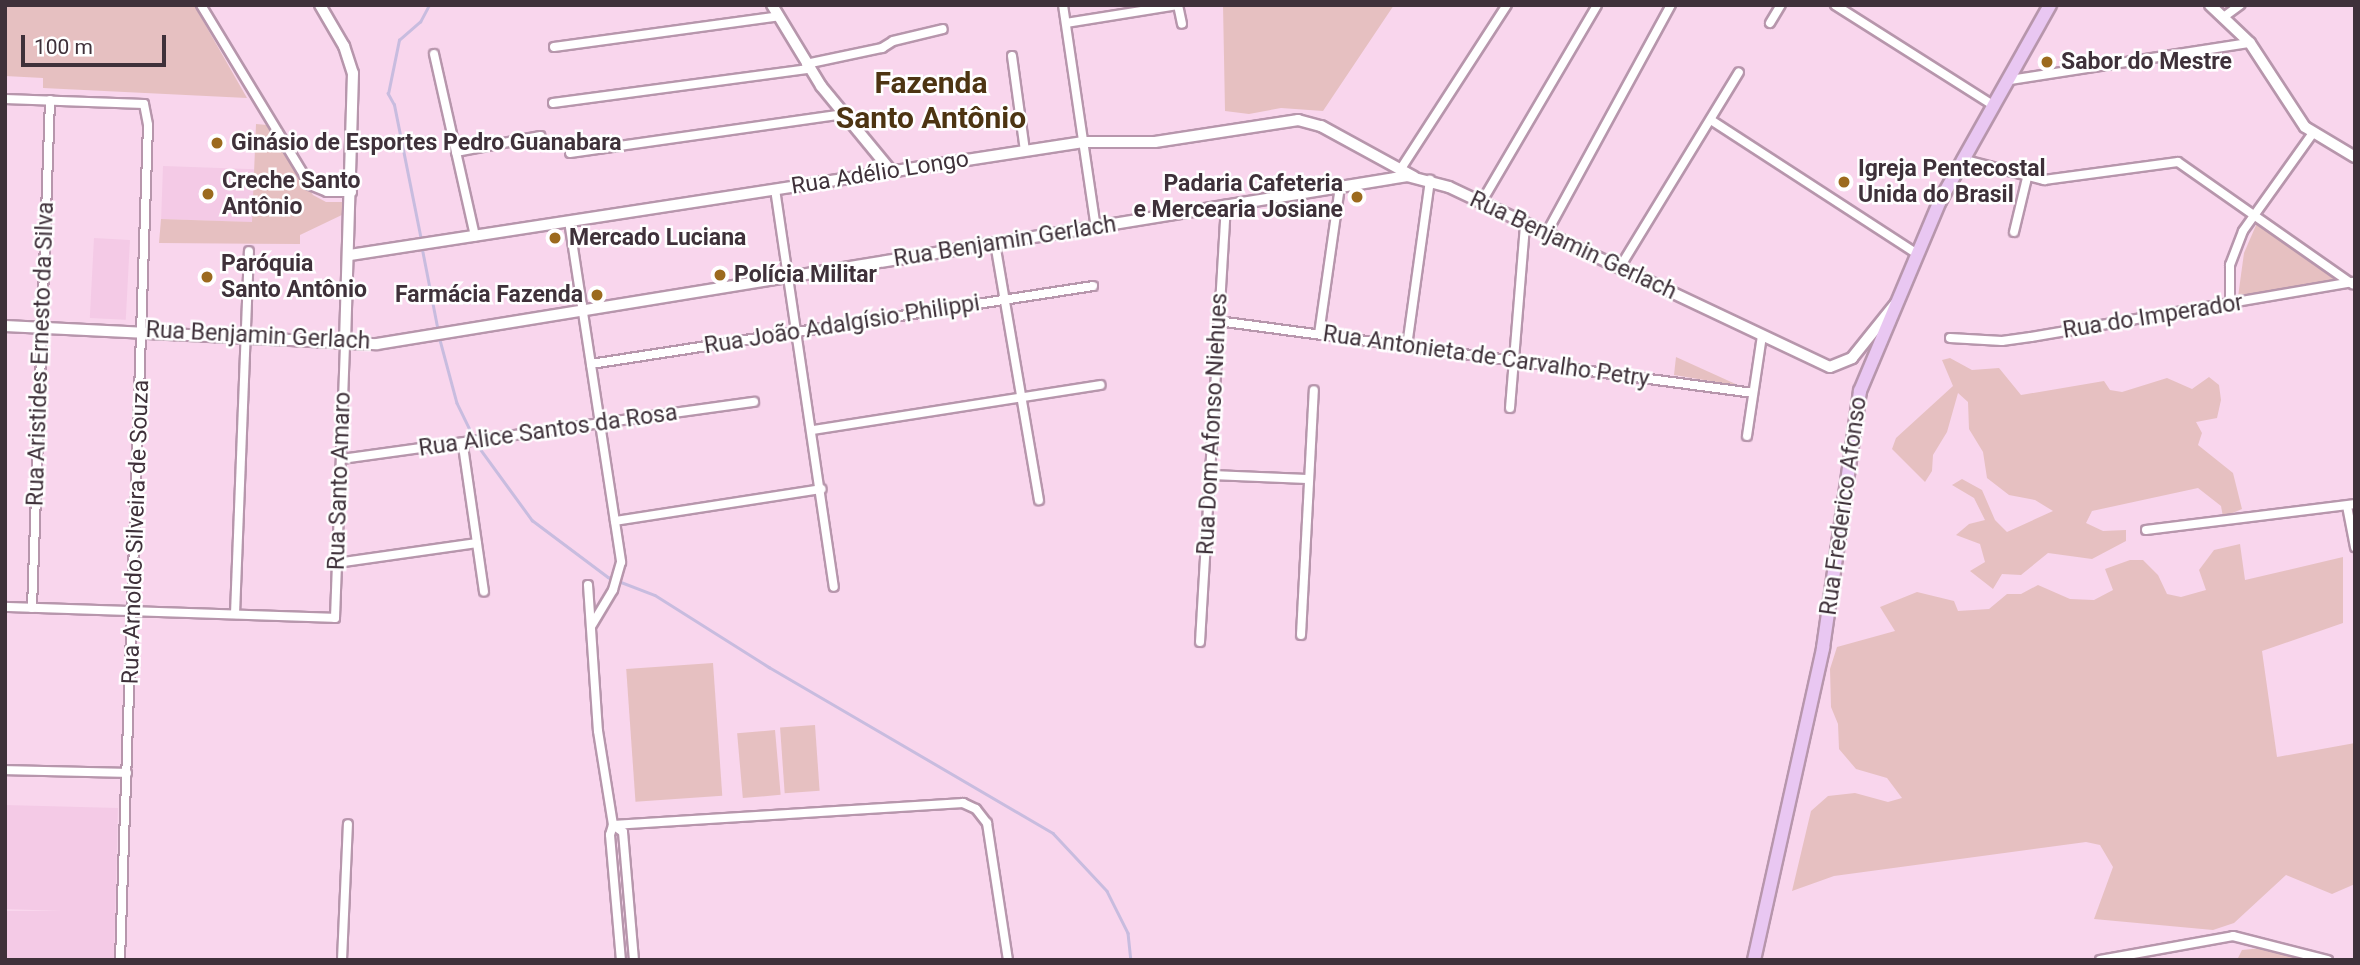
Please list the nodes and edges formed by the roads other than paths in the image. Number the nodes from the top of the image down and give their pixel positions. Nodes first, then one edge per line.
1 (201, 5) edge
2 (320, 5) edge
3 (772, 5) edge
4 (1063, 5) edge
5 (1178, 5) edge
6 (1507, 5) edge
7 (1597, 5) edge
8 (1671, 5) edge
9 (1781, 5) edge
10 (1835, 5) edge
11 (2050, 5) edge
12 (2210, 5) edge
13 (2240, 5) edge
14 (779, 16) junction
15 (2225, 16) junction
16 (1066, 23) junction
17 (1770, 23) dead end
18 (1182, 24) dead end
19 (943, 29) dead end
20 (2250, 43) junction
21 (554, 47) dead end
22 (434, 54) dead end
23 (1012, 56) dead end
24 (808, 66) junction
25 (1739, 72) dead end
26 (2010, 80) junction
27 (5, 99) edge
28 (50, 100) junction
29 (553, 103) dead end
30 (1994, 106) junction
31 (844, 114) junction
32 (1711, 120) junction
33 (2313, 133) junction
34 (541, 136) dead end
35 (1083, 142) junction
36 (1026, 151) junction
37 (456, 152) junction
38 (570, 153) dead end
39 (2355, 157) edge
40 (1962, 159) junction
41 (891, 171) junction
42 (1401, 172) junction
43 (1414, 177) joint
44 (2027, 178) junction
45 (1430, 180) junction
46 (1340, 186) junction
47 (775, 189) junction
48 (352, 192) junction
49 (1481, 203) junction
50 (1226, 205) junction
51 (2255, 214) junction
52 (569, 221) junction
53 (1525, 224) junction
54 (1096, 228) junction
55 (2014, 232) dead end
56 (1546, 234) junction
57 (475, 236) junction
58 (995, 243) junction
59 (249, 251) dead end
60 (1916, 253) junction
61 (350, 255) junction
62 (1620, 267) junction
63 (789, 275) junction
64 (2353, 283) edge
65 (1093, 286) dead end
66 (1004, 299) junction
67 (1896, 303) junction
68 (2230, 305) junction
69 (582, 307) junction
70 (1218, 321) junction
71 (5, 326) edge
72 (42, 327) junction
73 (143, 331) junction
74 (797, 332) junction
75 (245, 334) junction
76 (1319, 334) junction
77 (1762, 336) junction
78 (1950, 338) dead end
79 (345, 344) junction
80 (1407, 346) junction
81 (1512, 360) junction
82 (591, 364) junction
83 (1101, 385) dead end
84 (1314, 390) dead end
85 (1753, 393) junction
86 (1021, 398) junction
87 (754, 402) dead end
88 (1510, 408) dead end
89 (600, 421) junction
90 (813, 430) junction
91 (1747, 436) dead end
92 (463, 446) junction
93 (342, 459) junction
94 (1210, 475) junction
95 (1309, 479) junction
96 (822, 489) junction
97 (1039, 500) dead end
98 (2351, 505) edge
99 (615, 521) junction
100 (2146, 530) dead end
101 (477, 543) junction
102 (2355, 547) edge
103 (337, 563) junction
104 (587, 585) dead end
105 (834, 587) dead end
106 (484, 591) dead end
107 (5, 607) edge
108 (32, 608) junction
109 (133, 611) junction
110 (235, 614) junction
111 (592, 625) junction
112 (1301, 635) dead end
113 (1200, 642) dead end
114 (5, 770) edge
115 (127, 773) junction
116 (348, 824) dead end
117 (613, 825) junction
118 (620, 932) junction
119 (632, 932) junction
120 (120, 960) edge
121 (342, 960) edge
122 (621, 960) edge
123 (634, 960) edge
124 (1008, 960) edge
125 (1754, 960) edge
126 (2100, 960) edge
127 (2328, 960) edge

1 - 48 street
2 - 48 main road
3 - 14 main road
4 - 16 street
5 - 16 street
5 - 18 street
6 - 42 street
7 - 49 street
8 - 56 street
9 - 17 street
10 - 30 street
11 - 26 main road, Rua Frederico Afonso
12 - 15 main road
13 - 15 street
14 - 21 street
14 - 24 main road
15 - 20 main road
16 - 35 street
19 - 24 street
20 - 26 street
20 - 33 main road
22 - 37 street
23 - 36 street
24 - 29 street
24 - 31 main road
25 - 32 street
26 - 30 main road, Rua Frederico Afonso
27 - 28 street
28 - 72 street, Rua Aristides Ernesto da Silva
28 - 73 street, Rua Arnoldo Silveira de Souza
30 - 40 main road, Rua Frederico Afonso
31 - 38 street
31 - 41 main road
32 - 60 street
32 - 62 street
33 - 39 main road
33 - 51 street
34 - 37 street
35 - 36 main road, Rua Adélio Longo
35 - 42 main road, Rua Adélio Longo
35 - 54 street
36 - 41 main road, Rua Adélio Longo
37 - 57 street
40 - 44 street
40 - 60 main road, Rua Frederico Afonso
41 - 47 main road, Rua Adélio Longo
42 - 43 main road, Rua Adélio Longo
42 - 46 main road, Rua Benjamin Gerlach
43 - 45 main road, Rua Benjamin Gerlach
44 - 51 street
44 - 55 street
45 - 49 main road, Rua Benjamin Gerlach
45 - 80 street
46 - 50 main road, Rua Benjamin Gerlach
46 - 76 street
47 - 52 main road, Rua Adélio Longo
47 - 63 street
48 - 61 main road
49 - 53 main road, Rua Benjamin Gerlach
50 - 54 main road, Rua Benjamin Gerlach
50 - 70 street, Rua Dom Afonso Niehues
51 - 64 street
51 - 68 street
52 - 57 main road, Rua Adélio Longo
52 - 69 street
53 - 56 main road, Rua Benjamin Gerlach
53 - 81 street
54 - 58 main road, Rua Benjamin Gerlach
56 - 62 main road, Rua Benjamin Gerlach
57 - 61 main road, Rua Adélio Longo
58 - 63 main road, Rua Benjamin Gerlach
58 - 66 street
59 - 75 street
60 - 67 main road, Rua Frederico Afonso
61 - 79 main road
62 - 77 main road, Rua Benjamin Gerlach
63 - 69 main road, Rua Benjamin Gerlach
63 - 74 street
64 - 68 street, Rua do Imperador
65 - 66 street, Rua João Adalgísio Philippi
66 - 74 street, Rua João Adalgísio Philippi
66 - 86 street
67 - 77 main road, Rua Benjamin Gerlach
67 - 125 main road, Rua Frederico Afonso
68 - 78 street, Rua do Imperador
69 - 79 main road, Rua Benjamin Gerlach
69 - 82 street
70 - 76 street, Rua Antonieta de Carvalho Petry
70 - 94 street, Rua Dom Afonso Niehues
71 - 72 main road, Rua Benjamin Gerlach
72 - 73 main road, Rua Benjamin Gerlach
72 - 108 street, Rua Aristides Ernesto da Silva
73 - 75 main road, Rua Benjamin Gerlach
73 - 109 street, Rua Arnoldo Silveira de Souza
74 - 82 street, Rua João Adalgísio Philippi
74 - 90 street
75 - 79 main road, Rua Benjamin Gerlach
75 - 110 street
76 - 80 street, Rua Antonieta de Carvalho Petry
77 - 85 street
79 - 93 street, Rua Santo Amaro
80 - 81 street, Rua Antonieta de Carvalho Petry
81 - 85 street, Rua Antonieta de Carvalho Petry
81 - 88 street
82 - 89 street
83 - 86 street
84 - 95 street
85 - 91 street
86 - 90 street
86 - 97 street
87 - 89 street, Rua Alice Santos da Rosa
89 - 92 street, Rua Alice Santos da Rosa
89 - 99 street
90 - 96 street
92 - 93 street, Rua Alice Santos da Rosa
92 - 101 street
93 - 103 street, Rua Santo Amaro
94 - 95 street
94 - 113 street, Rua Dom Afonso Niehues
95 - 112 street
96 - 99 street
96 - 105 street
98 - 100 street
98 - 102 street
99 - 111 street
101 - 103 street
101 - 106 street
103 - 110 street, Rua Santo Amaro
104 - 111 street
107 - 108 street
108 - 109 street
109 - 110 street
109 - 115 street, Rua Arnoldo Silveira de Souza
111 - 117 street
114 - 115 street
115 - 120 street, Rua Arnoldo Silveira de Souza
116 - 121 street
117 - 118 street
117 - 119 street
117 - 124 street
118 - 119 street
118 - 122 street
119 - 123 street
126 - 127 street

